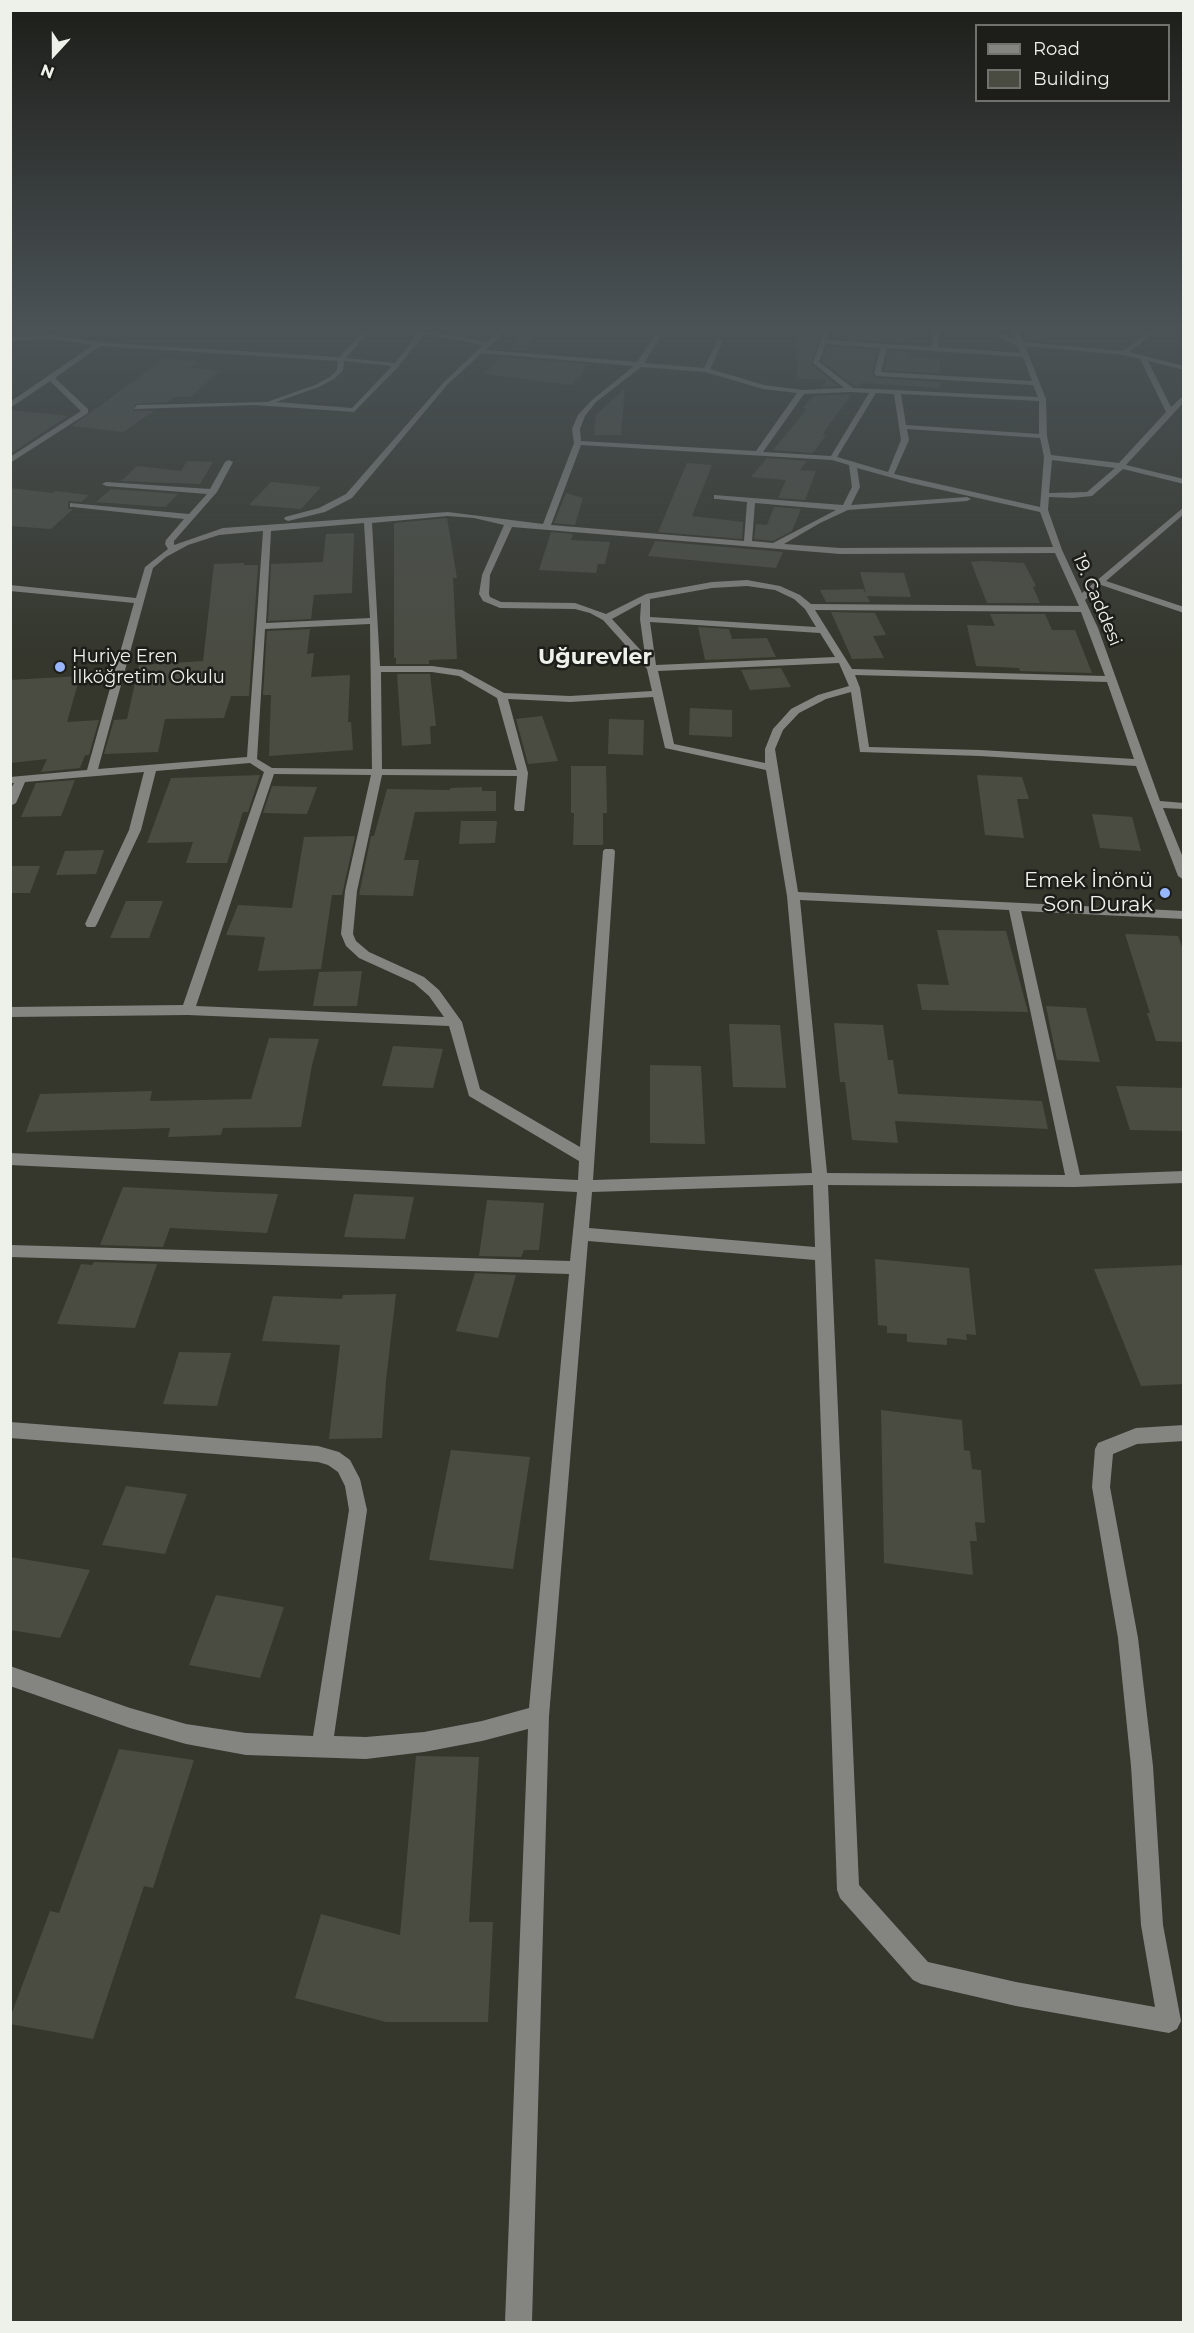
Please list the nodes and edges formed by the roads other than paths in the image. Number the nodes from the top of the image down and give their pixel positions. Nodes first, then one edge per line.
1 (42, 440) edge
2 (397, 440) edge
3 (578, 440) edge
4 (768, 440) edge
5 (845, 440) edge
6 (905, 440) edge
7 (1044, 440) edge
8 (1145, 440) edge
9 (578, 443) junction
10 (758, 454) junction
11 (1048, 457) junction
12 (833, 459) junction
13 (10, 461) edge
14 (229, 462) dead end
15 (853, 464) junction
16 (1121, 466) junction
17 (890, 475) junction
18 (1184, 482) edge
19 (106, 484) dead end
20 (213, 492) junction
21 (1047, 495) junction
22 (717, 497) dead end
23 (984, 497) junction
24 (751, 500) junction
25 (73, 505) dead end
26 (846, 508) junction
27 (1184, 509) edge
28 (1044, 510) junction
29 (191, 517) junction
30 (368, 520) junction
31 (508, 524) junction
32 (546, 527) junction
33 (267, 529) junction
34 (213, 533) junction
35 (748, 543) junction
36 (776, 545) junction
37 (173, 549) junction
38 (1058, 550) junction
39 (1100, 582) junction
40 (10, 588) edge
41 (646, 597) junction
42 (1080, 599) junction
43 (140, 601) junction
44 (809, 607) junction
45 (1085, 609) junction
46 (1184, 610) edge
47 (606, 618) junction
48 (645, 619) junction
49 (375, 621) junction
50 (261, 626) junction
51 (823, 630) junction
52 (842, 660) junction
53 (652, 668) junction
54 (375, 669) junction
55 (849, 672) junction
56 (1111, 679) junction
57 (855, 688) junction
58 (658, 694) junction
59 (502, 696) junction
60 (252, 760) junction
61 (1140, 763) junction
62 (151, 768) junction
63 (772, 768) junction
64 (270, 771) junction
65 (92, 773) junction
66 (376, 773) junction
67 (523, 773) junction
68 (16, 779) edge
69 (10, 803) edge
70 (1156, 804) junction
71 (1184, 806) edge
72 (519, 809) dead end
73 (609, 851) dead end
74 (1184, 876) edge
75 (794, 896) junction
76 (1014, 907) junction
77 (1184, 915) edge
78 (91, 924) dead end
79 (188, 1010) junction
80 (10, 1012) edge
81 (455, 1022) junction
82 (587, 1158) junction
83 (10, 1160) edge
84 (1184, 1177) edge
85 (820, 1179) junction
86 (1074, 1181) junction
87 (585, 1186) junction
88 (581, 1234) junction
89 (10, 1251) edge
90 (823, 1254) junction
91 (578, 1268) junction
92 (10, 1430) edge
93 (1184, 1433) edge
94 (10, 1676) edge
95 (539, 1716) junction
96 (322, 1748) junction
97 (1176, 2022) edge
98 (519, 2322) edge

1 - 13 street
2 - 34 street
3 - 9 street
4 - 10 street
5 - 12 street
6 - 17 street
7 - 11 street
8 - 16 street
9 - 10 street
9 - 32 street
10 - 12 street
11 - 16 street
11 - 21 street
12 - 15 street
14 - 20 street
15 - 17 street
15 - 26 street
16 - 18 street
16 - 21 street
17 - 23 street
19 - 20 street
20 - 29 street
21 - 28 street
22 - 24 street
23 - 26 street
23 - 28 street
24 - 26 street
24 - 35 street
25 - 29 street
26 - 36 street
27 - 39 street
28 - 38 street, 19. Caddesi
29 - 37 street
30 - 31 street
30 - 33 street
30 - 49 street
31 - 32 street
31 - 47 street
32 - 35 street
33 - 34 street
33 - 50 street
34 - 37 street
35 - 36 street
36 - 38 street
37 - 43 street
38 - 42 street, 19. Caddesi
39 - 42 street
39 - 46 street
40 - 43 street
41 - 44 street
41 - 47 street
41 - 48 street
42 - 45 street, 19. Caddesi
43 - 65 street
44 - 45 street
44 - 51 street
45 - 56 street, 19. Caddesi
47 - 53 street
48 - 51 street
48 - 53 street
49 - 50 street
49 - 54 street
50 - 60 street
51 - 52 street
52 - 53 street
52 - 55 street
53 - 58 street
54 - 59 street
54 - 66 street
55 - 56 street
55 - 57 street
56 - 61 street, 19. Caddesi
57 - 61 street
57 - 63 street
58 - 59 street
58 - 63 street
59 - 67 street
60 - 62 street
60 - 64 street
61 - 70 street, 19. Caddesi
62 - 65 street
62 - 78 street
63 - 75 street
64 - 66 street
64 - 79 street
65 - 68 street
66 - 67 street
66 - 81 street
67 - 72 street
68 - 69 street
70 - 71 street
70 - 74 street, 19. Caddesi
73 - 82 street
75 - 76 street
75 - 85 street
76 - 77 street
76 - 86 street
79 - 80 street
79 - 81 street
81 - 82 street
82 - 87 street
83 - 87 street
84 - 86 street
85 - 86 street
85 - 87 street
85 - 90 street
87 - 88 street
88 - 90 street
88 - 91 street
89 - 91 street
90 - 97 street
91 - 95 street
92 - 96 street
93 - 97 street
94 - 96 street
95 - 96 street
95 - 98 street

